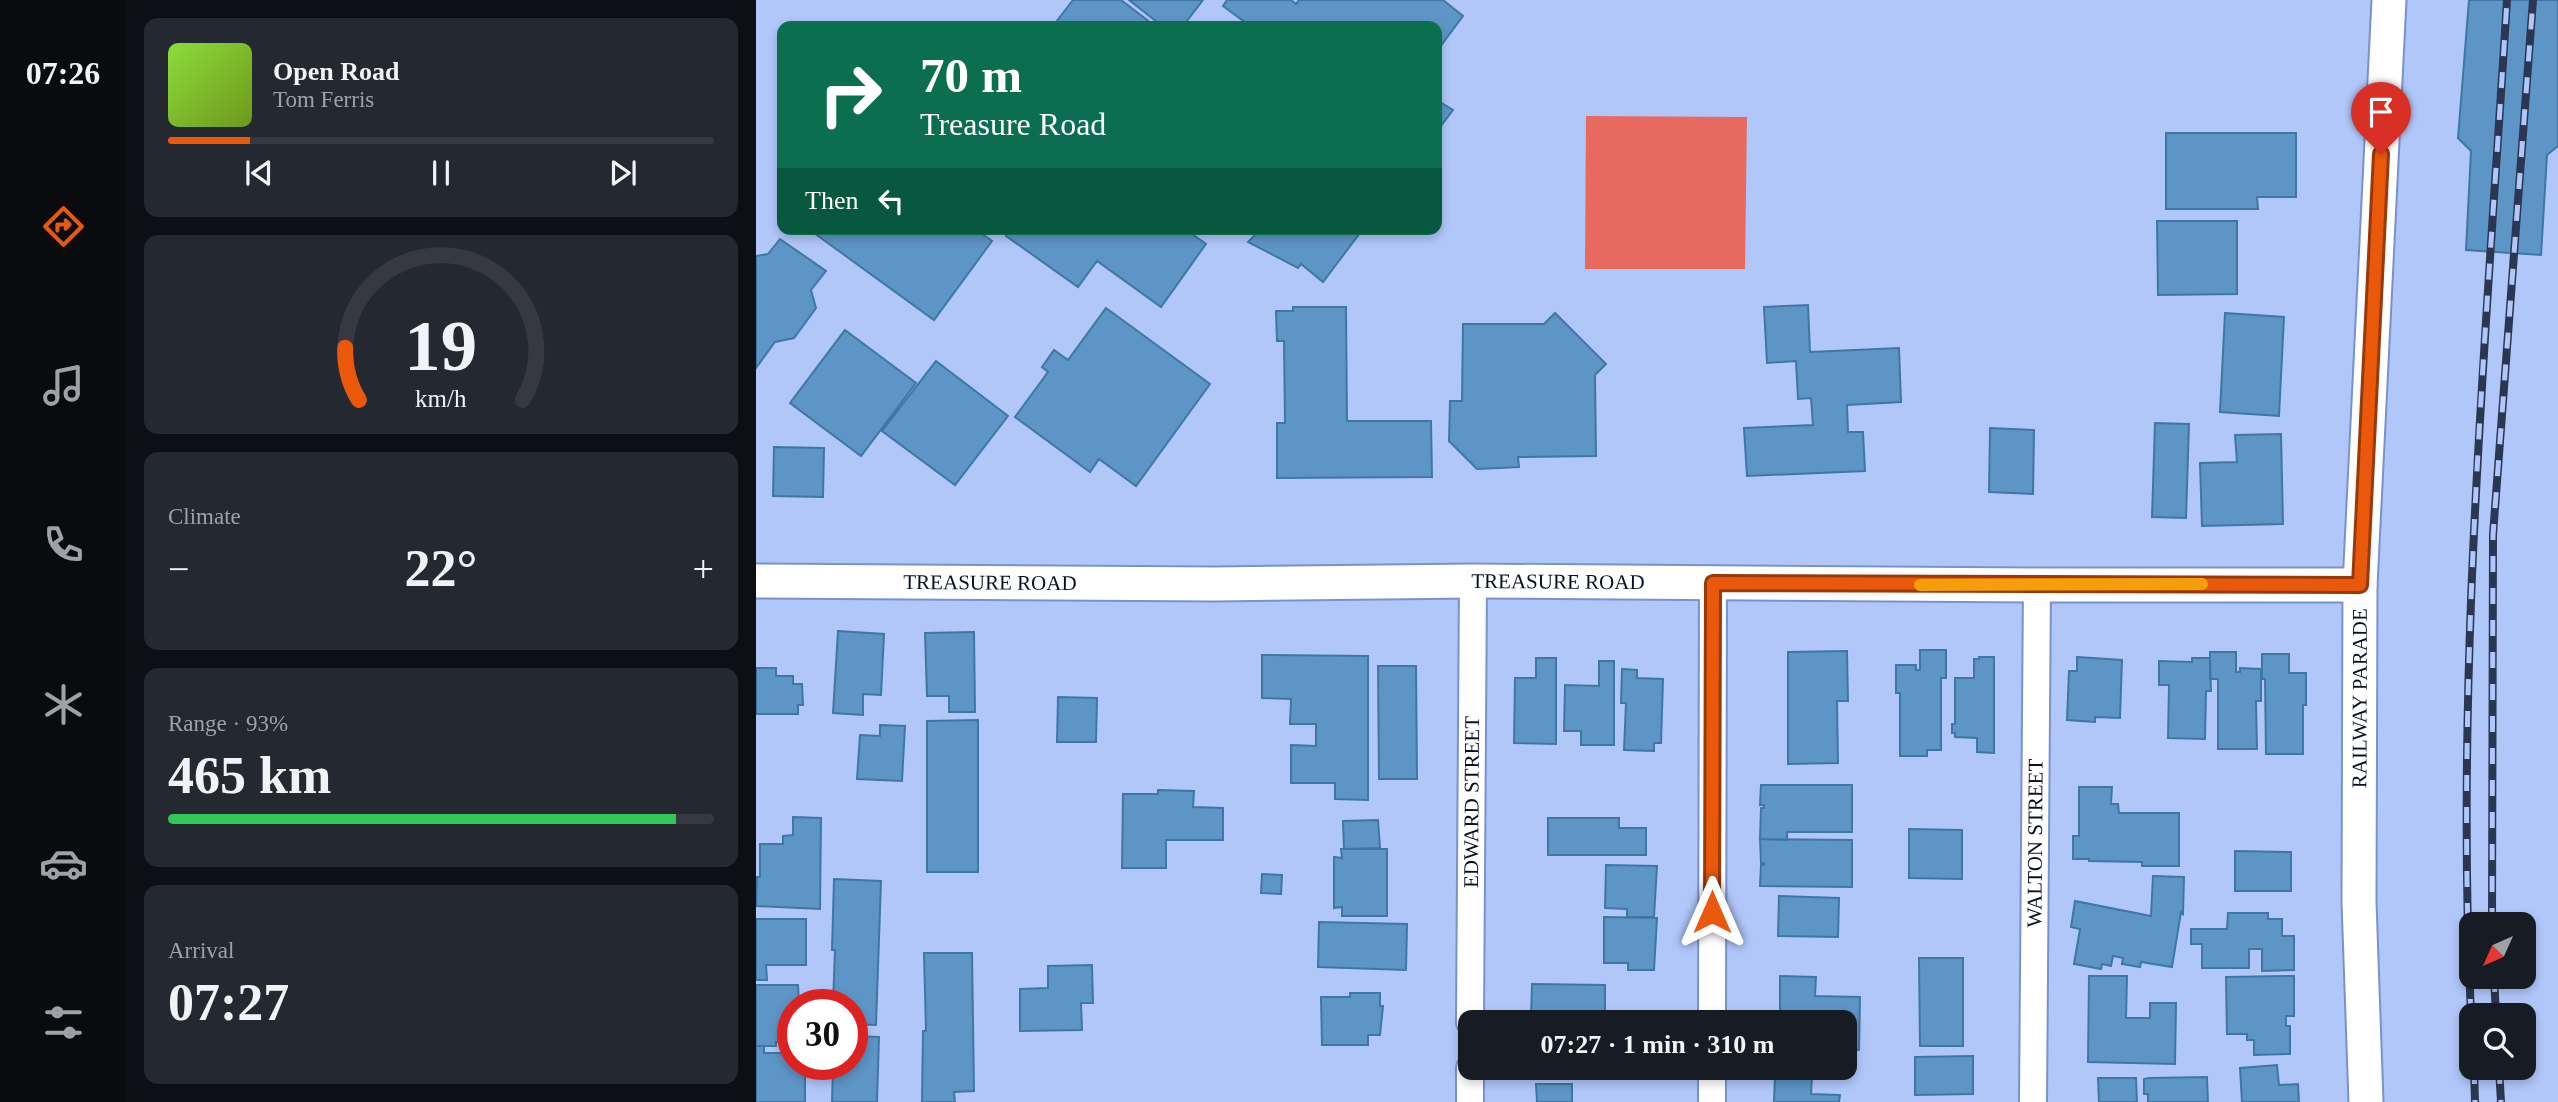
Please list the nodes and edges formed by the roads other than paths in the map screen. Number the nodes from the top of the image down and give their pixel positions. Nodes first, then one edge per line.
1 (2389, 0) edge
2 (756, 581) edge
3 (1473, 581) junction
4 (1713, 583) junction
5 (2037, 585) junction
6 (2360, 585) junction
7 (1470, 1010) edge
8 (1712, 1010) edge
9 (1470, 1080) edge
10 (1712, 1080) edge
11 (1470, 1102) edge
12 (1712, 1102) edge
13 (2033, 1102) edge
14 (2366, 1102) edge

1 - 6 street, RAILWAY PARADE
2 - 3 street, TREASURE ROAD
3 - 4 street, TREASURE ROAD
3 - 7 street, EDWARD STREET
4 - 5 street, TREASURE ROAD
4 - 8 street
5 - 6 street, TREASURE ROAD
5 - 13 street, WALTON STREET
6 - 14 street, RAILWAY PARADE
9 - 11 street
10 - 12 street

